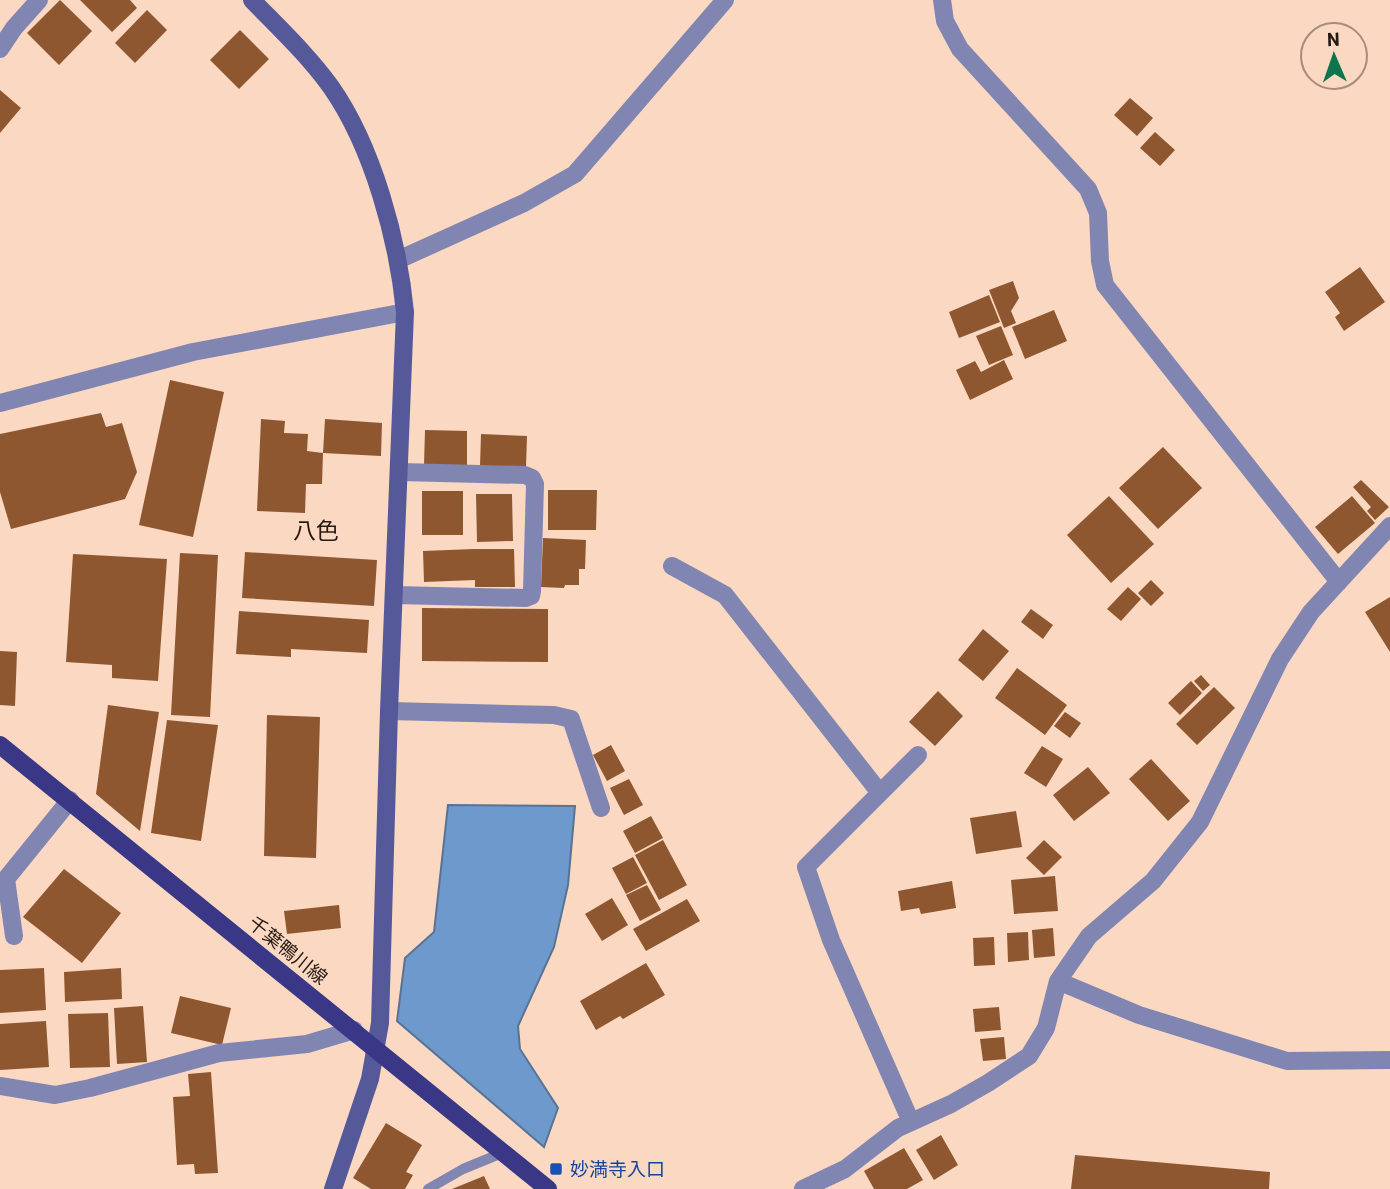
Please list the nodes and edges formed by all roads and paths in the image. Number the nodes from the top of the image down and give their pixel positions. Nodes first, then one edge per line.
1 (39, 0) edge
2 (252, 0) edge
3 (725, 0) edge
4 (942, 0) edge
5 (7, 23) edge
6 (0, 49) edge
7 (398, 260) junction
8 (405, 313) junction
9 (0, 403) edge
10 (400, 472) junction
11 (1390, 526) edge
12 (672, 566) dead end
13 (1339, 582) junction
14 (394, 595) junction
15 (389, 711) junction
16 (0, 745) edge
17 (918, 755) dead end
18 (880, 793) junction
19 (70, 800) junction
20 (601, 808) dead end
21 (14, 936) dead end
22 (1058, 981) junction
23 (354, 1030) junction
24 (376, 1051) junction
25 (1390, 1060) edge
26 (0, 1086) edge
27 (911, 1122) junction
28 (502, 1153) junction
29 (333, 1189) edge
30 (428, 1189) edge
31 (548, 1189) edge
32 (803, 1189) edge

1 - 5 street
2 - 7 street
3 - 7 street
4 - 13 street
5 - 6 street
7 - 8 street
8 - 9 street
8 - 10 street
10 - 14 street
10 - 14 street
11 - 13 street
12 - 18 street
13 - 22 street
14 - 15 street
15 - 20 street
15 - 24 street
16 - 19 main road, 千葉鴨川線
17 - 18 street
18 - 27 street
19 - 21 street
19 - 23 main road, 千葉鴨川線
22 - 25 street
22 - 27 street
23 - 24 main road, 千葉鴨川線
23 - 26 street
24 - 28 main road, 千葉鴨川線
24 - 29 street
27 - 32 street
28 - 30 lane
28 - 31 main road, 千葉鴨川線

